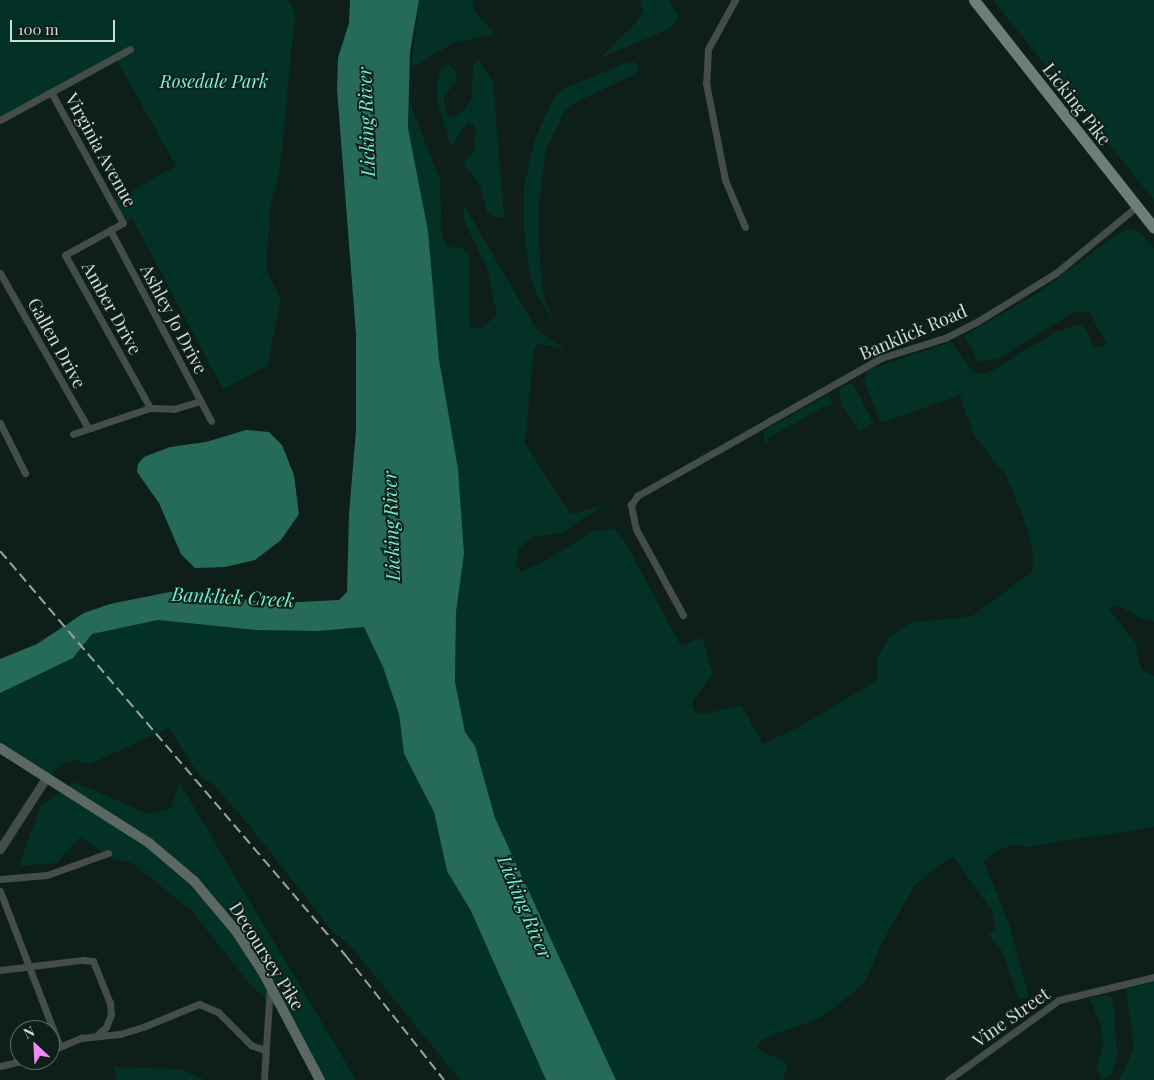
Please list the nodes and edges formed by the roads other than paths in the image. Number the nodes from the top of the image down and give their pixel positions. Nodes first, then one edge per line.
1 (735, 0) edge
2 (974, 0) edge
3 (130, 49) dead end
4 (52, 92) junction
5 (0, 120) edge
6 (1136, 207) junction
7 (123, 223) joint
8 (745, 227) dead end
9 (1154, 228) edge
10 (110, 230) junction
11 (0, 273) edge
12 (201, 401) junction
13 (150, 408) junction
14 (211, 421) dead end
15 (0, 423) edge
16 (88, 428) junction
17 (73, 434) dead end
18 (25, 473) dead end
19 (683, 615) dead end
20 (0, 748) edge
21 (46, 778) junction
22 (0, 849) edge
23 (108, 854) dead end
24 (0, 879) edge
25 (0, 891) edge
26 (29, 969) junction
27 (0, 970) edge
28 (1154, 978) edge
29 (270, 984) junction
30 (49, 1020) edge
31 (97, 1035) junction
32 (60, 1045) edge
33 (265, 1050) junction
34 (264, 1080) edge
35 (320, 1080) edge
36 (948, 1080) edge

1 - 8 street
2 - 6 main road, Licking Pike
3 - 4 street
4 - 5 street
4 - 7 street, Virginia Avenue
6 - 9 main road, Licking Pike
6 - 19 street, Banklick Road
7 - 10 street, Amber Drive
10 - 12 street, Ashley Jo Drive
10 - 13 street, Amber Drive
11 - 16 street, Gallen Drive
12 - 13 street
12 - 14 street, Ashley Jo Drive
13 - 16 street
15 - 18 street
16 - 17 street
20 - 21 main road, Decoursey Pike
21 - 22 street
21 - 29 main road, Decoursey Pike
23 - 24 street
25 - 26 street
26 - 27 street
26 - 30 street
26 - 31 street
28 - 36 street, Vine Street
29 - 33 street
29 - 35 main road, Decoursey Pike
31 - 32 street
31 - 33 street
33 - 34 street

